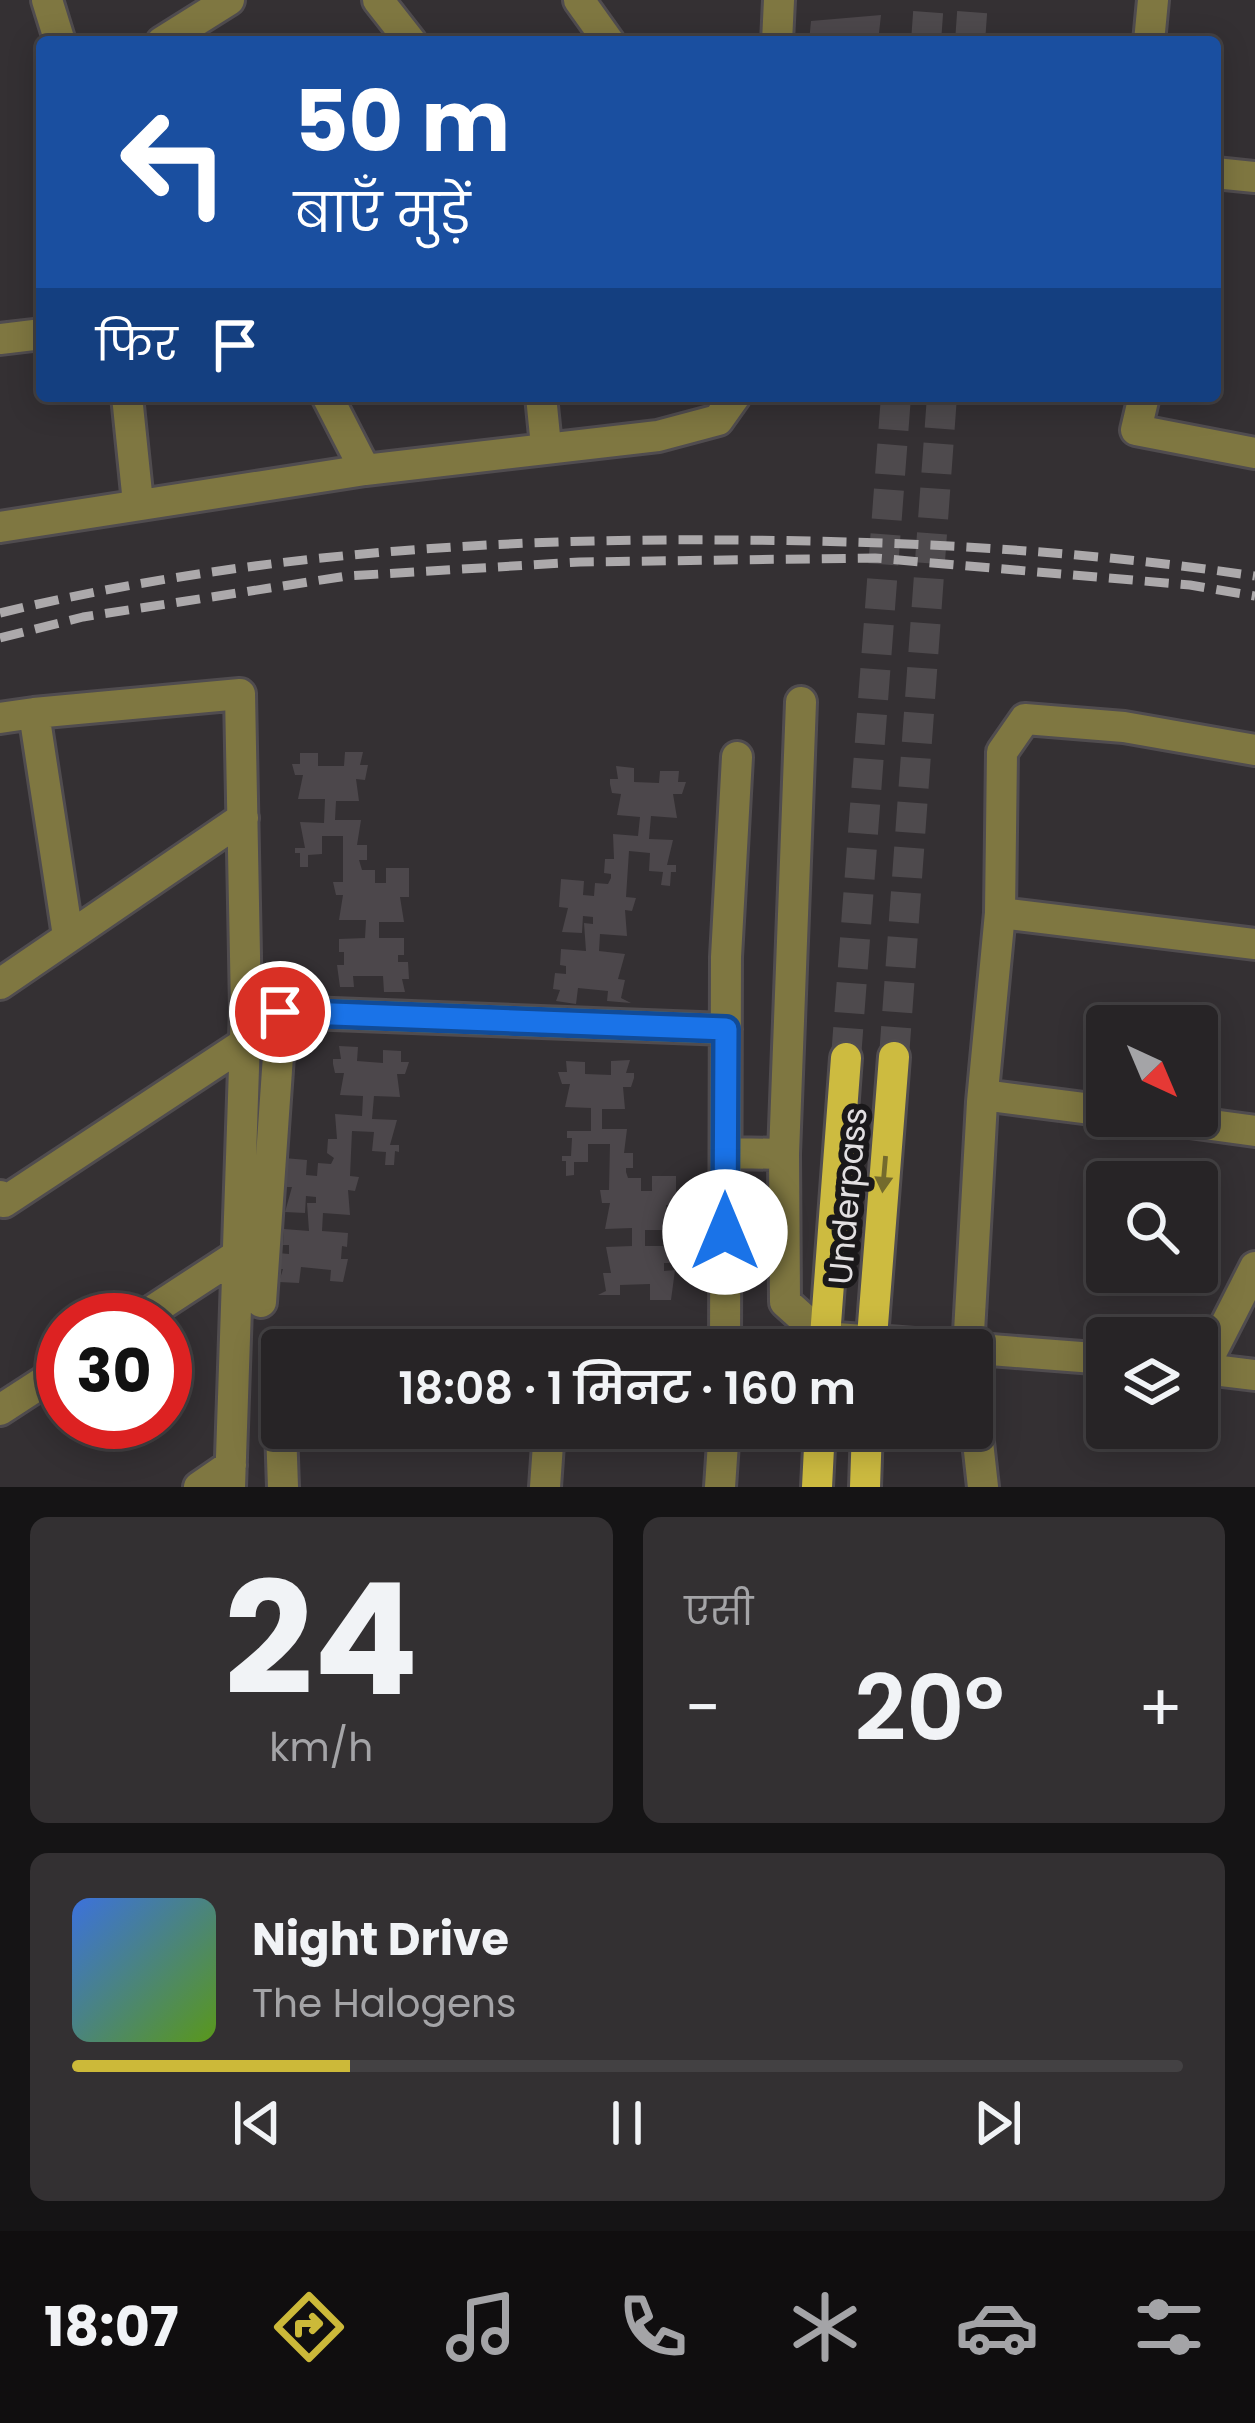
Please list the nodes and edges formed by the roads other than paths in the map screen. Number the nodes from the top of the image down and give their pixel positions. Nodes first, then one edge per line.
1 (47, 0) edge
2 (229, 0) edge
3 (378, 0) edge
4 (579, 0) edge
5 (779, 0) edge
6 (1153, 0) edge
7 (58, 36) edge
8 (172, 36) edge
9 (406, 36) edge
10 (605, 36) edge
11 (777, 36) edge
12 (1150, 36) edge
13 (1221, 174) edge
14 (1255, 177) edge
15 (36, 335) edge
16 (0, 339) edge
17 (128, 402) edge
18 (330, 402) edge
19 (542, 402) edge
20 (731, 402) edge
21 (1143, 402) edge
22 (546, 446) junction
23 (1255, 453) edge
24 (365, 470) junction
25 (138, 502) junction
26 (0, 527) edge
27 (802, 702) dead end
28 (34, 712) junction
29 (0, 718) edge
30 (1255, 750) edge
31 (737, 758) dead end
32 (243, 818) junction
33 (1000, 913) junction
34 (68, 936) junction
35 (1255, 944) edge
36 (0, 984) edge
37 (726, 1029) junction
38 (245, 1043) junction
39 (894, 1057) tunnel mouth
40 (846, 1058) tunnel mouth
41 (983, 1095) junction
42 (1086, 1108) edge
43 (1218, 1126) edge
44 (1255, 1131) edge
45 (725, 1153) junction
46 (784, 1154) junction
47 (0, 1196) edge
48 (238, 1254) junction
49 (1255, 1267) edge
50 (179, 1293) edge
51 (261, 1302) dead end
52 (725, 1329) edge
53 (811, 1329) edge
54 (825, 1329) edge
55 (872, 1329) edge
56 (968, 1329) edge
57 (1218, 1336) edge
58 (993, 1350) edge
59 (1086, 1356) edge
60 (1218, 1371) edge
61 (1255, 1375) edge
62 (36, 1387) edge
63 (0, 1411) edge
64 (282, 1449) edge
65 (548, 1449) edge
66 (722, 1449) edge
67 (819, 1449) edge
68 (866, 1449) edge
69 (979, 1449) edge
70 (230, 1476) edge
71 (199, 1487) edge
72 (283, 1487) edge
73 (545, 1487) edge
74 (720, 1487) edge
75 (817, 1487) edge
76 (865, 1487) edge
77 (983, 1487) edge

1 - 7 street
2 - 8 street
3 - 9 street
4 - 10 street
5 - 11 street
6 - 12 street
13 - 14 street
15 - 16 street
17 - 25 street
18 - 24 street
19 - 22 street
20 - 22 street
21 - 23 street
22 - 24 street
24 - 25 street
25 - 26 street
27 - 46 street
28 - 29 street
28 - 32 street
28 - 34 street
30 - 33 street
31 - 37 street
32 - 34 street
32 - 38 street
33 - 35 street
33 - 41 street
34 - 36 street
37 - 45 street
37 - 51 street
38 - 47 street
38 - 48 street
39 -> 55 main road, Underpass
40 - 54 main road, Underpass
41 - 42 street
41 - 56 street
43 - 44 street
45 - 46 street
45 - 52 street
46 - 53 street
48 - 50 street
48 - 70 street
49 - 57 street
58 - 59 street
60 - 61 street
62 - 63 street
64 - 72 street
65 - 73 street
66 - 74 street
67 - 75 main road
68 - 76 main road
69 - 77 street
70 - 71 street

